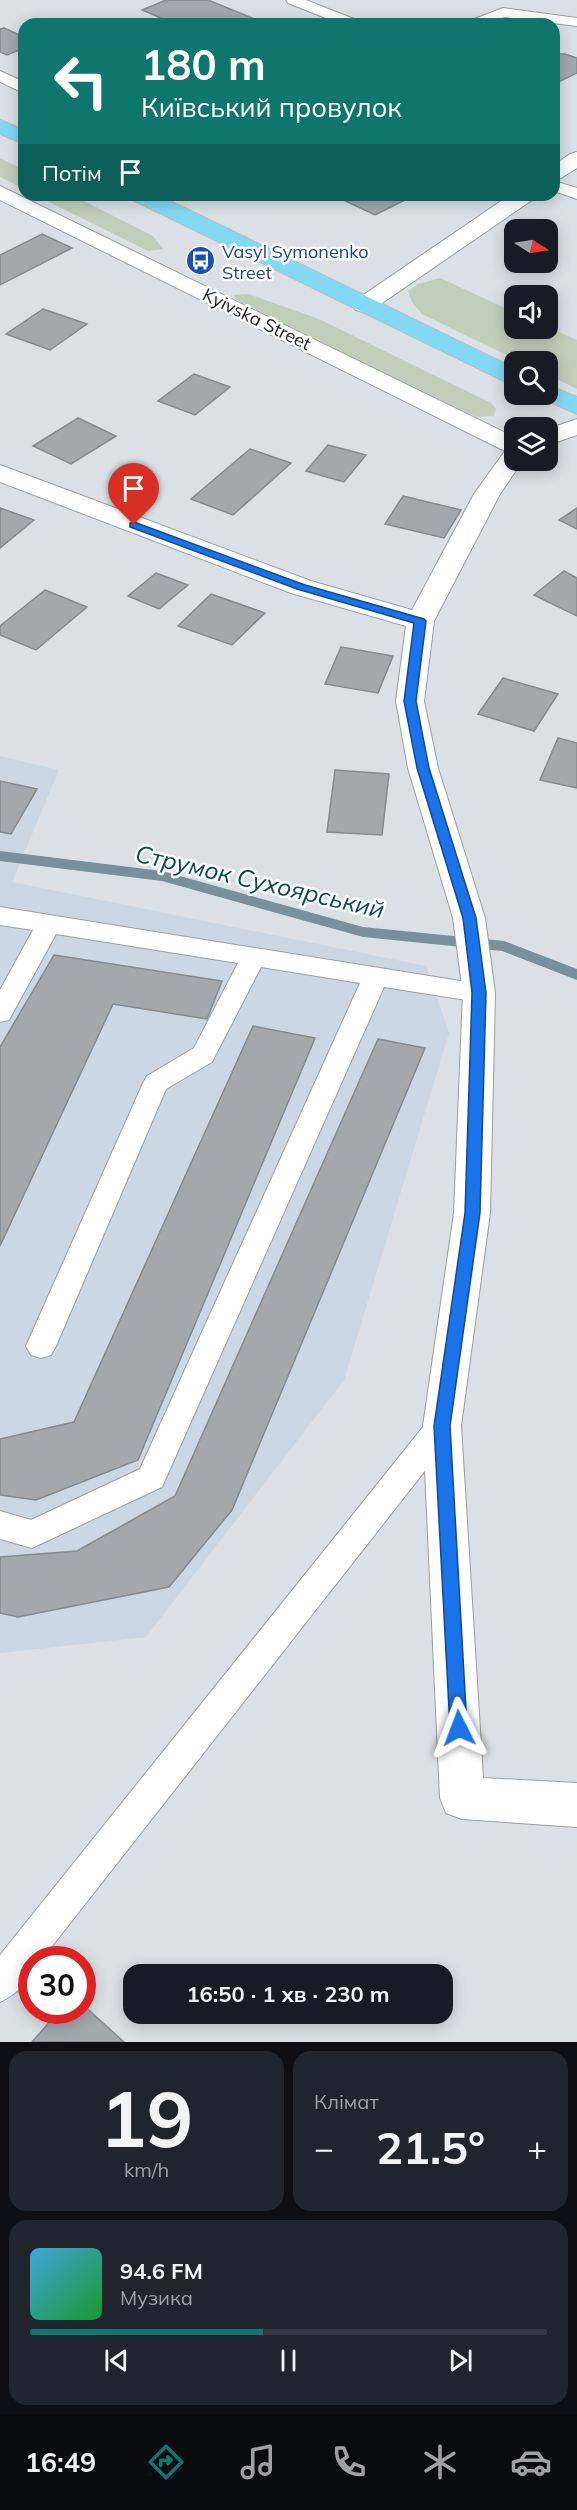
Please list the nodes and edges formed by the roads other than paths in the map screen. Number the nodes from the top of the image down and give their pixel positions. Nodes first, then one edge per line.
1 (293, 0) edge
2 (339, 18) edge
3 (488, 18) edge
4 (547, 18) edge
5 (560, 20) edge
6 (577, 22) edge
7 (0, 76) edge
8 (18, 85) edge
9 (0, 126) edge
10 (18, 135) edge
11 (577, 158) edge
12 (560, 170) edge
13 (560, 188) edge
14 (0, 192) edge
15 (577, 194) edge
16 (18, 201) edge
17 (18, 201) edge
18 (153, 201) edge
19 (509, 201) edge
20 (364, 305) junction
21 (504, 371) edge
22 (558, 397) edge
23 (577, 406) edge
24 (577, 426) edge
25 (558, 434) edge
26 (504, 441) edge
27 (504, 470) edge
28 (0, 473) edge
29 (420, 621) junction
30 (0, 916) edge
31 (49, 924) junction
32 (254, 957) junction
33 (376, 976) junction
34 (477, 980) junction
35 (0, 1013) edge
36 (41, 1346) dead end
37 (442, 1426) junction
38 (0, 1525) edge
39 (577, 1805) edge
40 (0, 1984) edge

1 - 2 lane
3 - 4 lane
5 - 6 lane
7 - 8 lane
9 - 10 main road
11 - 12 street
13 - 15 lane
14 - 17 street, Kyivska Street
16 - 26 street, Kyivska Street
18 - 20 main road
19 - 20 street
20 - 21 main road
22 - 23 main road
24 - 25 street
27 - 29 street
28 - 29 street
29 - 34 street
30 - 31 lane
31 - 32 lane
31 - 35 lane
32 - 33 lane
32 - 36 lane
33 - 34 lane
33 - 38 lane
34 - 37 street
37 - 39 street
37 - 40 lane

